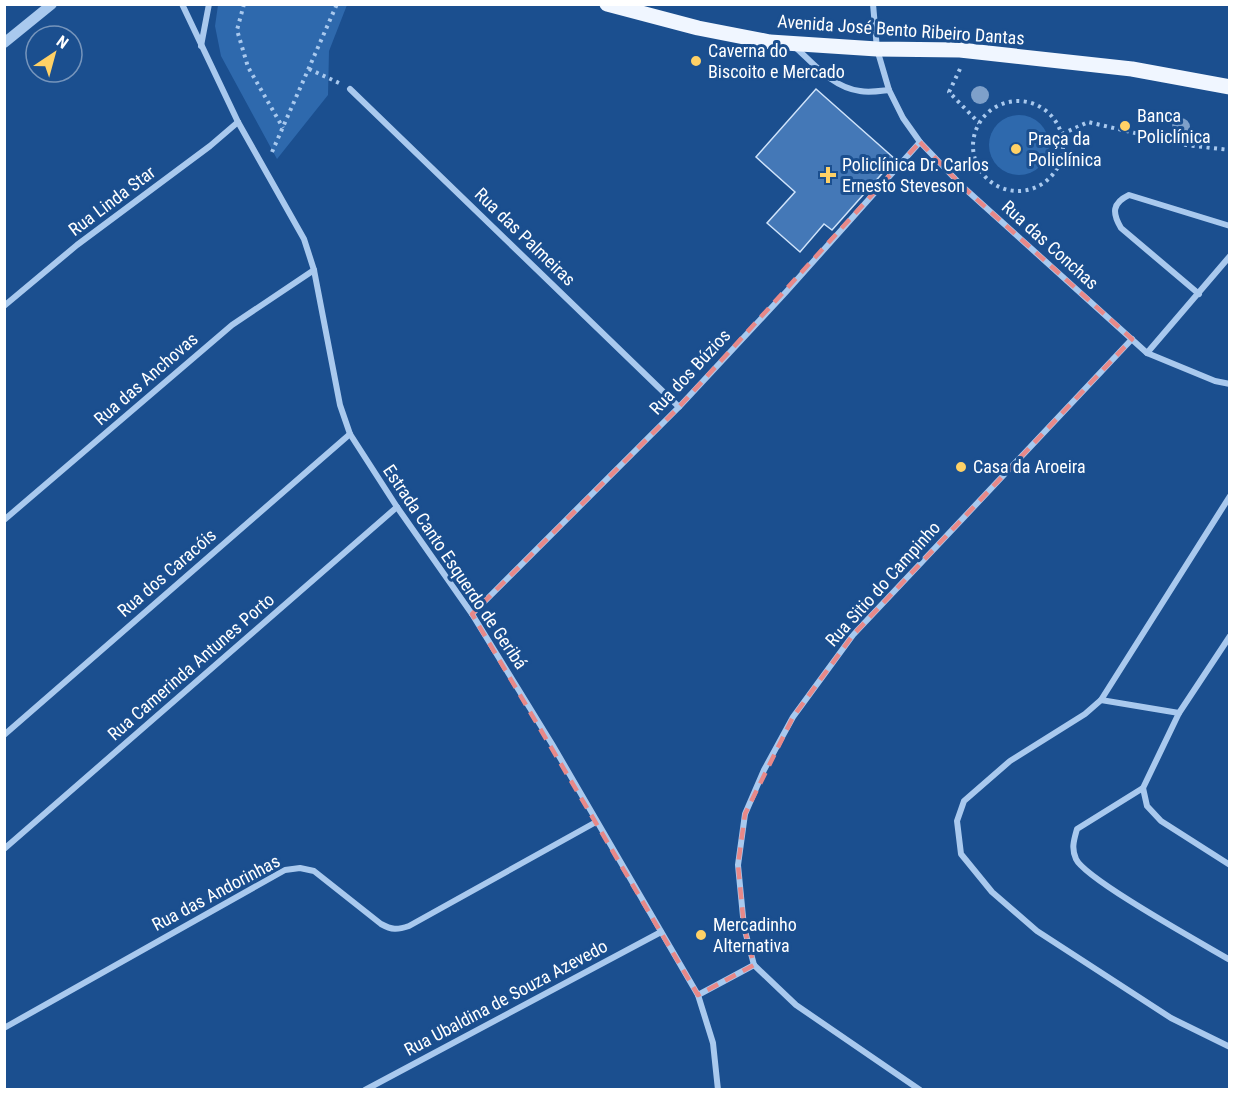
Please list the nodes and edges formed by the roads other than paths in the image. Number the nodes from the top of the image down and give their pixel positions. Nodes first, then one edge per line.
1 (52, 4) edge
2 (182, 4) edge
3 (209, 4) edge
4 (607, 4) edge
5 (873, 4) edge
6 (4, 43) edge
7 (792, 43) junction
8 (201, 46) junction
9 (877, 49) junction
10 (1230, 87) edge
11 (350, 89) road end
12 (889, 90) junction
13 (238, 122) junction
14 (920, 142) junction
15 (1230, 226) edge
16 (1230, 256) edge
17 (314, 270) junction
18 (1199, 294) junction
19 (4, 306) edge
20 (1132, 339) junction
21 (1147, 353) junction
22 (1230, 384) edge
23 (679, 407) junction
24 (350, 434) junction
25 (1230, 496) edge
26 (397, 507) junction
27 (4, 520) edge
28 (472, 614) junction
29 (1230, 636) edge
30 (1101, 700) junction
31 (1179, 713) junction
32 (4, 735) edge
33 (1143, 788) junction
34 (596, 822) junction
35 (4, 849) edge
36 (1230, 865) edge
37 (661, 932) junction
38 (1230, 960) edge
39 (754, 964) junction
40 (699, 995) junction
41 (4, 1028) edge
42 (1230, 1047) edge
43 (365, 1089) edge
44 (718, 1089) edge
45 (920, 1089) edge

1 - 6 street
2 - 8 street, Estrada Canto Esquerdo de Geribá
3 - 8 street
4 - 7 main road, Avenida José Bento Ribeiro Dantas
5 - 9 street, Rua das Conchas
7 - 9 main road, Avenida José Bento Ribeiro Dantas
7 - 12 street
8 - 13 street, Estrada Canto Esquerdo de Geribá
9 - 10 main road, Avenida José Bento Ribeiro Dantas
9 - 12 street, Rua das Conchas
11 - 23 street, Rua das Palmeiras
12 - 14 street, Rua das Conchas
13 - 17 street, Estrada Canto Esquerdo de Geribá
13 - 19 street, Rua Linda Star
14 - 20 street, Rua das Conchas
14 - 23 street, Rua dos Búzios
15 - 18 street
16 - 18 street
17 - 24 street, Estrada Canto Esquerdo de Geribá
17 - 27 street, Rua das Anchovas
18 - 21 street
20 - 21 street, Rua das Conchas
20 - 39 street, Rua Sitio do Campinho
21 - 22 street, Rua das Conchas
23 - 28 street, Rua dos Búzios
24 - 26 street, Estrada Canto Esquerdo de Geribá
24 - 32 street, Rua dos Caracóis
25 - 30 street
26 - 28 street, Estrada Canto Esquerdo de Geribá
26 - 35 street, Rua Camerinda Antunes Porto
28 - 34 street, Estrada Canto Esquerdo de Geribá
29 - 31 street
30 - 31 street
30 - 42 street
31 - 33 street
33 - 36 street
33 - 38 street
34 - 37 street, Estrada Canto Esquerdo de Geribá
34 - 41 street, Rua das Andorinhas
37 - 40 street, Estrada Canto Esquerdo de Geribá
37 - 43 street, Rua Ubaldina de Souza Azevedo
39 - 40 street
39 - 45 street
40 - 44 street, Estrada Canto Esquerdo de Geribá

